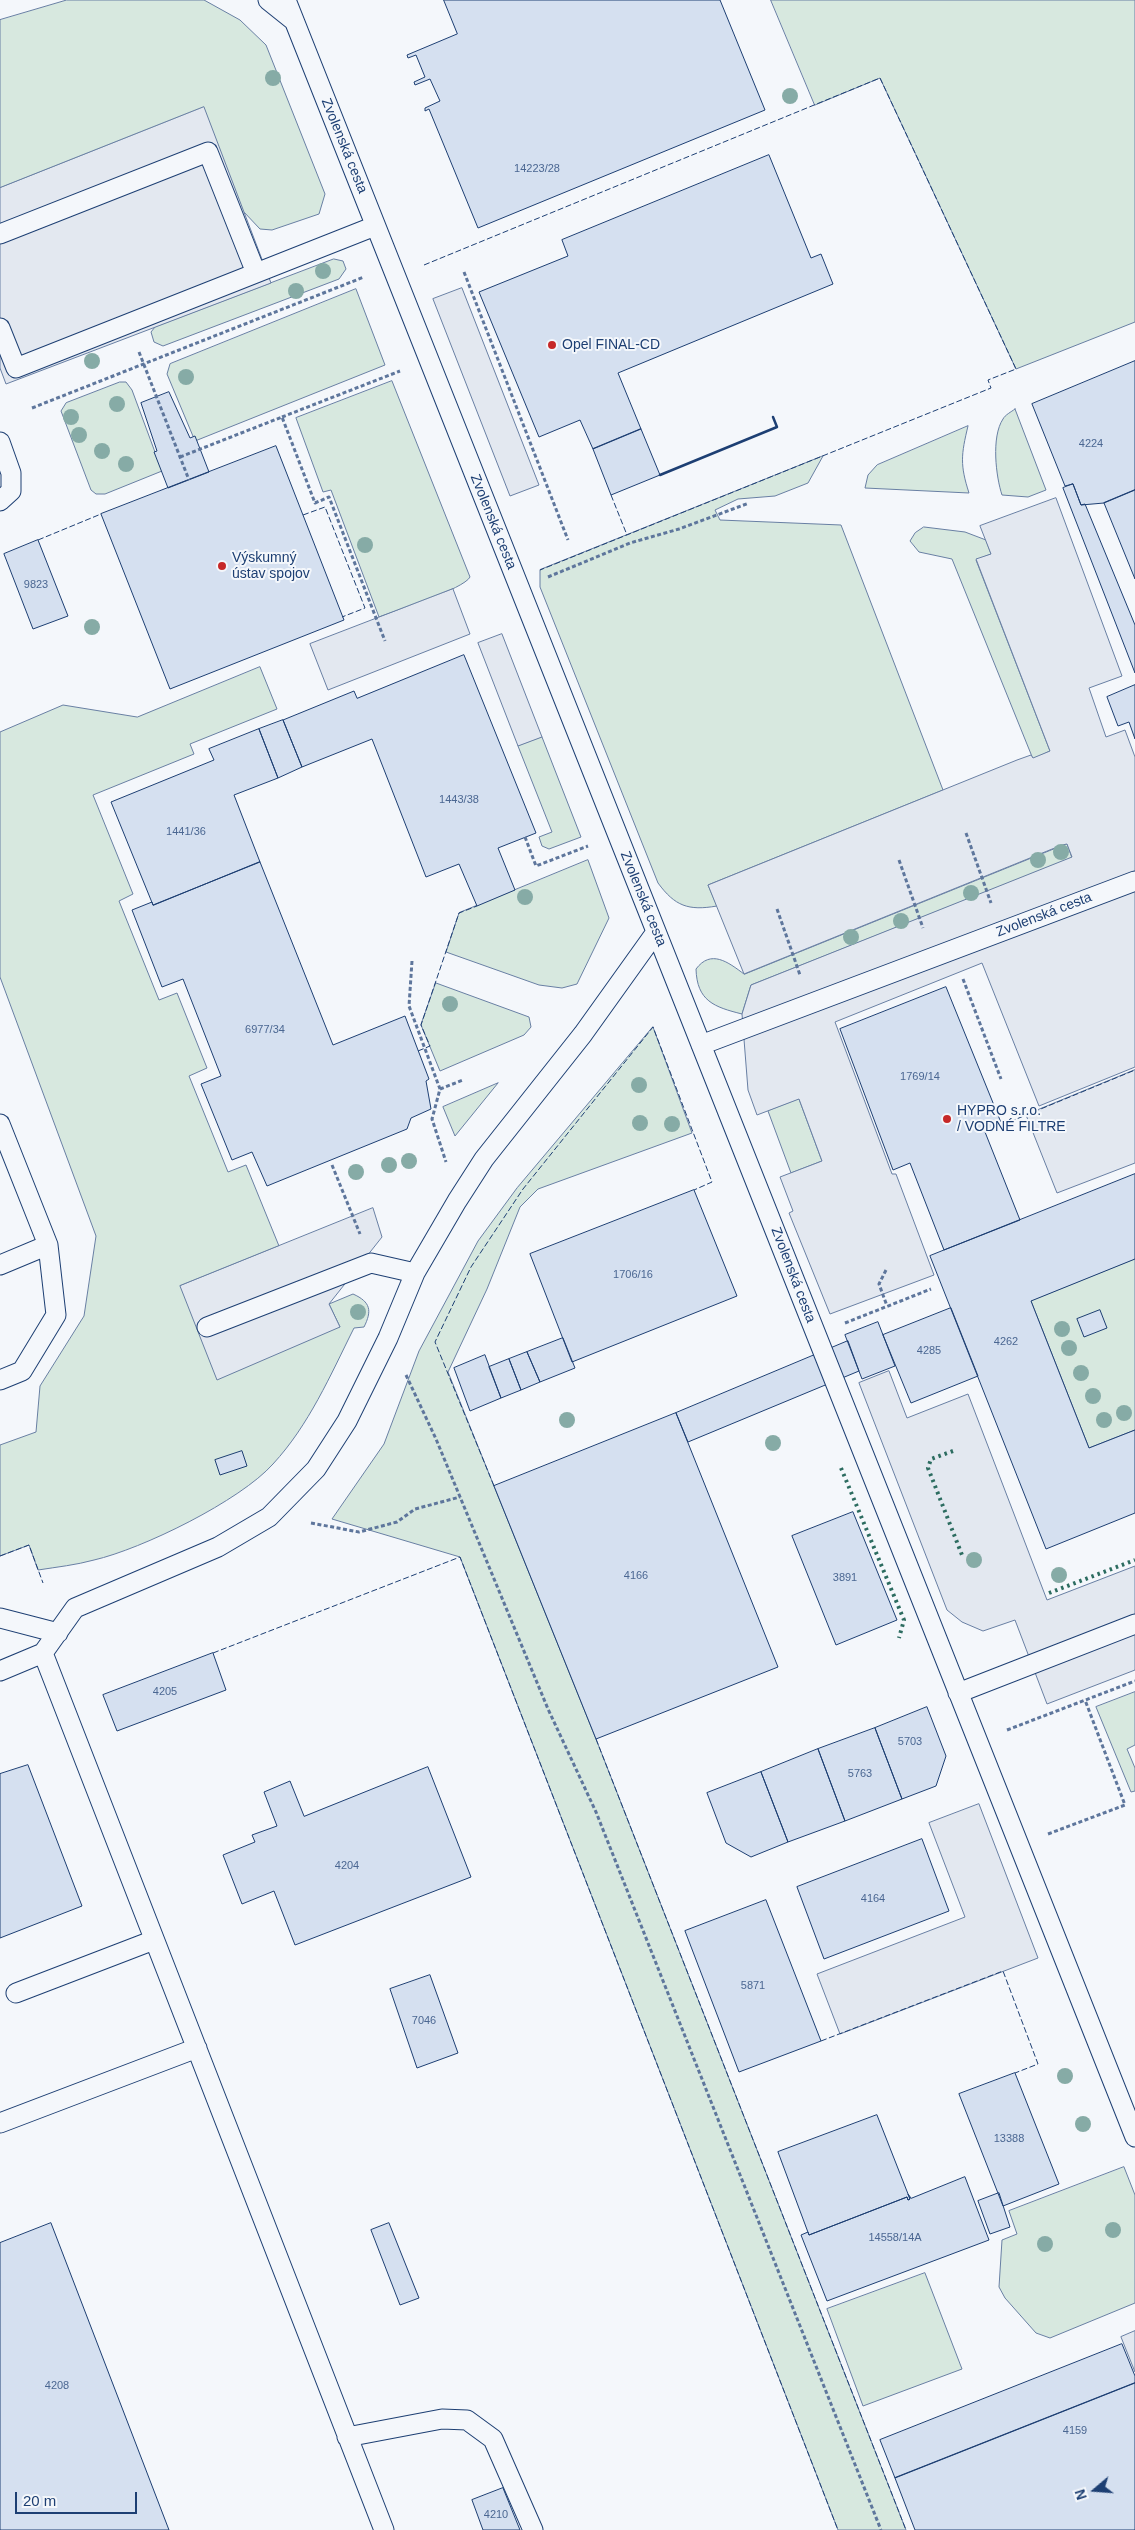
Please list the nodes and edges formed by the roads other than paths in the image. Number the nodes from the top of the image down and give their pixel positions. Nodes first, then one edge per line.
1 (268, 0) edge
2 (286, 0) edge
3 (295, 0) edge
4 (294, 21) junction
5 (375, 226) junction
6 (0, 234) edge
7 (256, 273) junction
8 (0, 328) edge
9 (2, 454) edge
10 (0, 501) edge
11 (1135, 881) edge
12 (656, 932) junction
13 (701, 1045) junction
14 (0, 1124) edge
15 (48, 1245) junction
16 (0, 1265) edge
17 (415, 1273) junction
18 (207, 1326) dead end
19 (0, 1380) edge
20 (0, 1618) edge
21 (1135, 1624) edge
22 (58, 1634) junction
23 (43, 1653) junction
24 (0, 1671) edge
25 (958, 1693) junction
26 (154, 1940) junction
27 (16, 1993) dead end
28 (197, 2048) junction
29 (0, 2123) edge
30 (1135, 2137) edge
31 (347, 2436) junction
32 (384, 2530) edge
33 (533, 2530) edge

1 - 4 lane
2 - 4 lane, Zvolenská cesta
3 - 4 lane
4 - 5 lane, Zvolenská cesta
5 - 7 lane
5 - 12 lane, Zvolenská cesta
6 - 7 lane
7 - 8 lane
9 - 10 lane
11 - 13 lane, Zvolenská cesta
12 - 13 lane, Zvolenská cesta
12 - 17 lane
13 - 25 lane, Zvolenská cesta
14 - 15 lane
15 - 16 lane
15 - 19 lane
17 - 18 lane
17 - 22 lane
20 - 22 lane
21 - 25 lane
22 - 23 lane
23 - 24 lane
23 - 26 lane
25 - 30 lane, Zvolenská cesta
26 - 27 lane
26 - 28 lane
28 - 29 lane
28 - 31 lane
31 - 32 lane
31 - 33 lane

